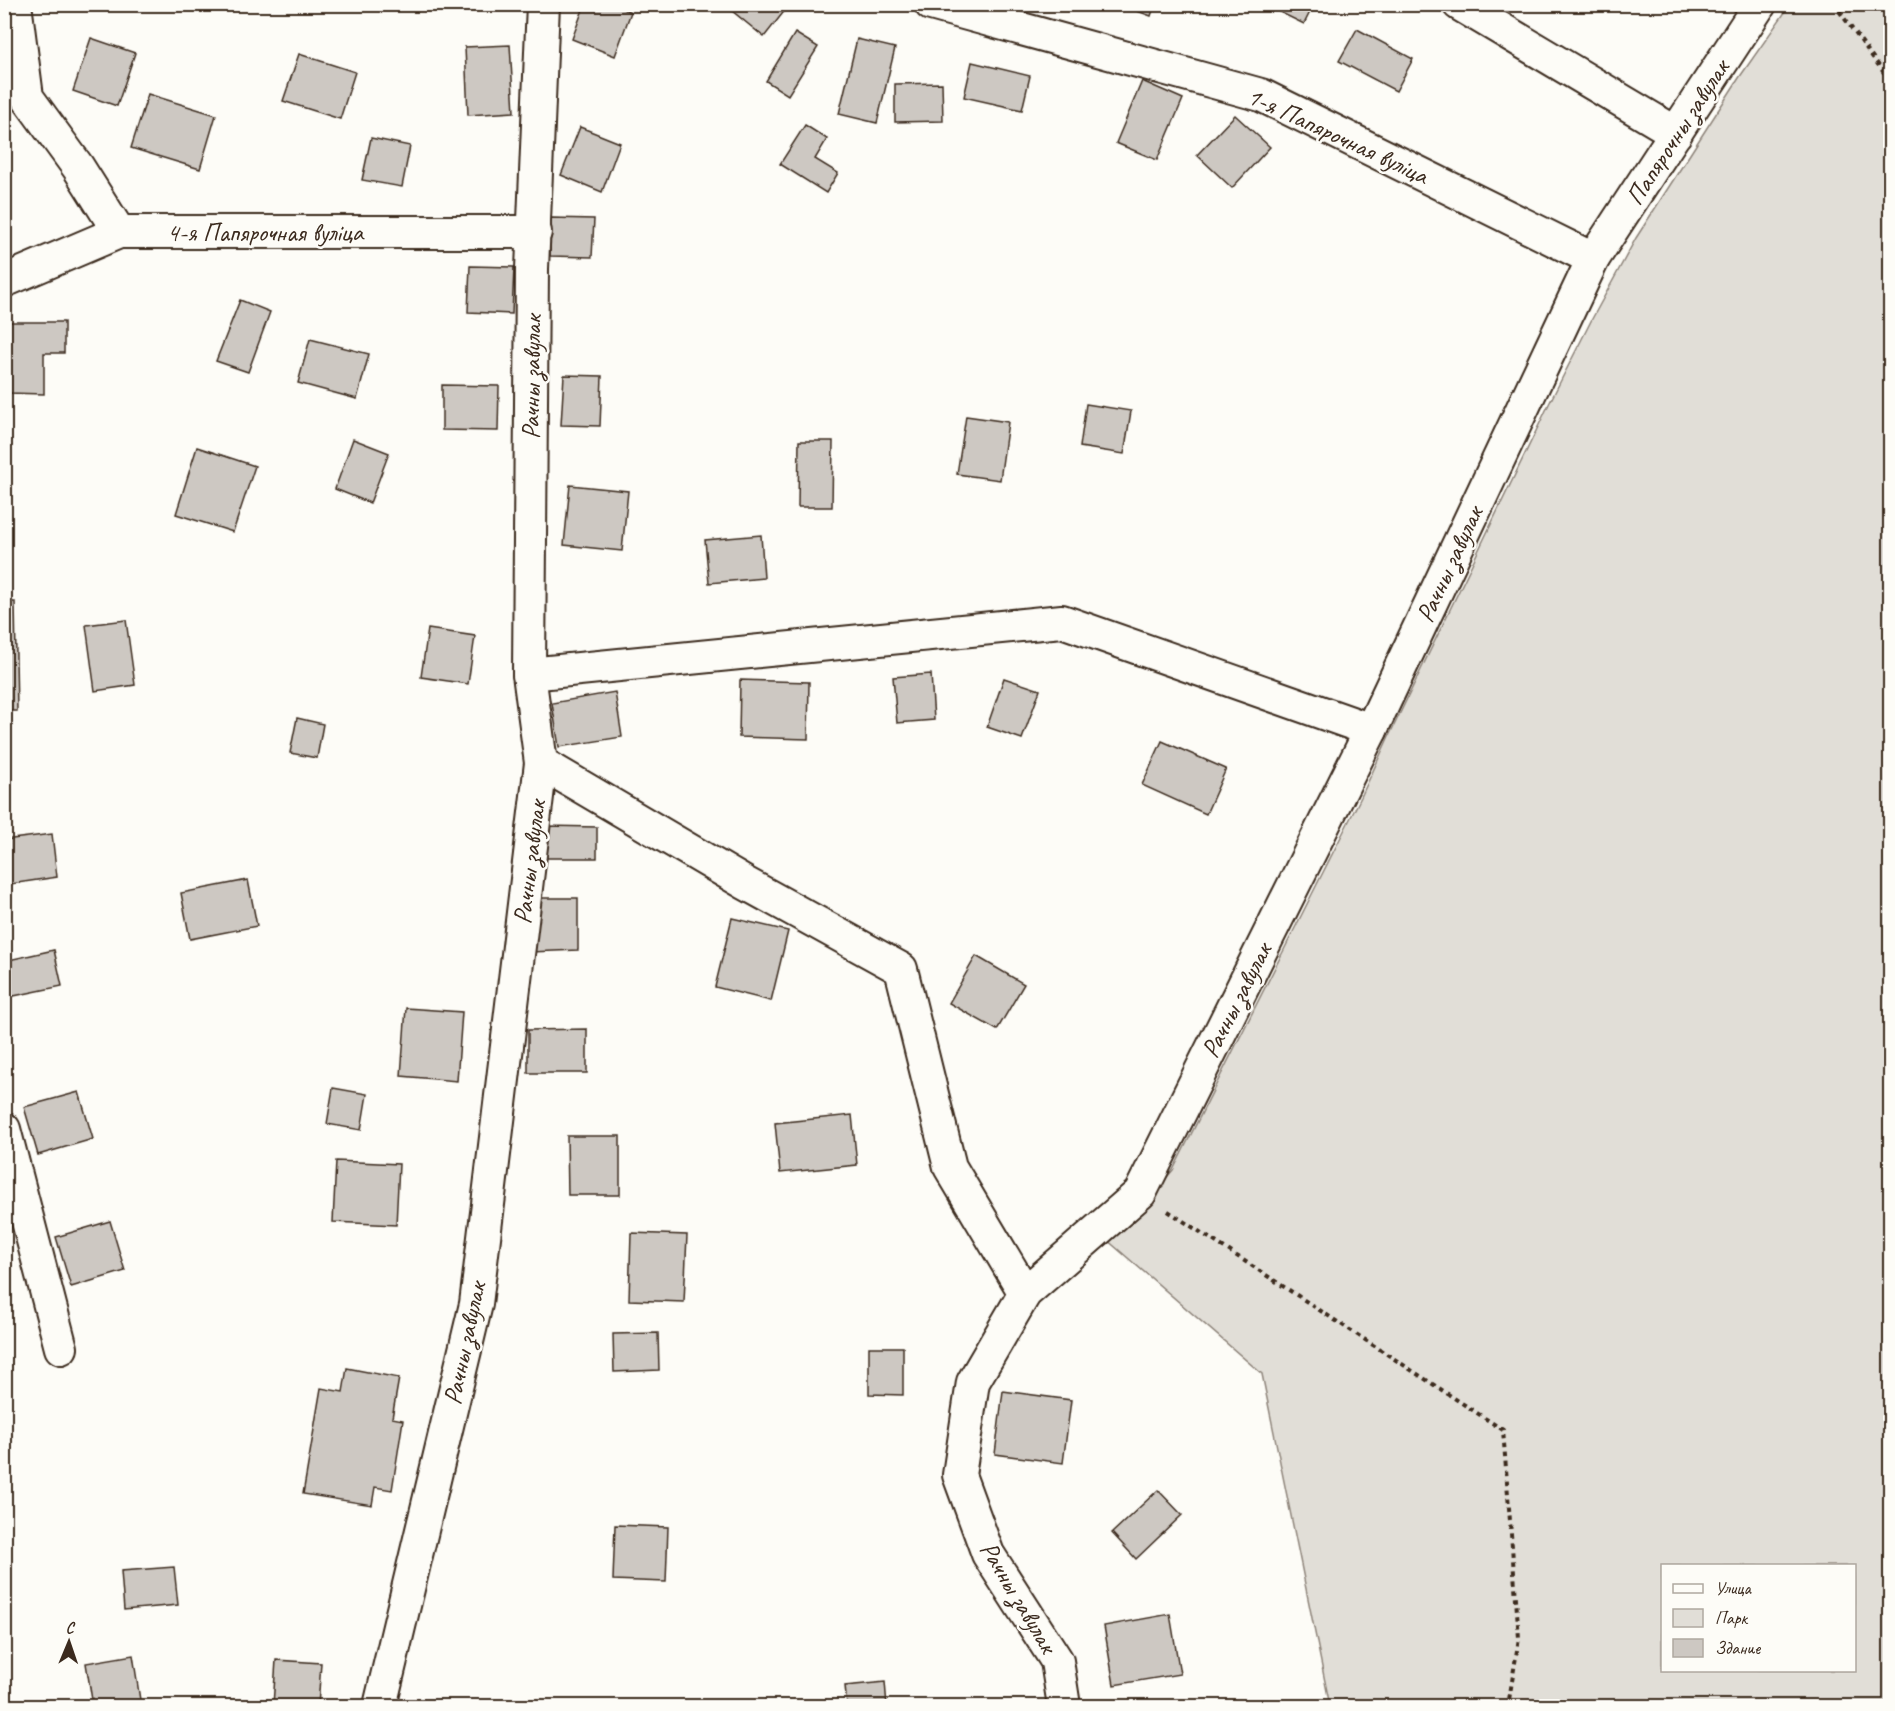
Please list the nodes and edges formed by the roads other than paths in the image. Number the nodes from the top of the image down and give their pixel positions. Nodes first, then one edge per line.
1 (15, 4) edge
2 (543, 4) edge
3 (931, 4) edge
4 (1459, 4) edge
5 (1760, 4) edge
6 (1676, 133) junction
7 (119, 232) junction
8 (535, 232) junction
9 (1593, 260) junction
10 (4, 280) edge
11 (529, 674) junction
12 (1371, 730) junction
13 (541, 763) junction
14 (4, 1129) edge
15 (1024, 1293) junction
16 (61, 1348) dead end
17 (380, 1707) edge
18 (1064, 1707) edge

1 - 7 street
2 - 8 street, Рачны завулак
3 - 9 street, 1-я Папярочная вуліца
4 - 6 street
5 - 6 street, Папярочны завулак
6 - 9 street, Папярочны завулак
7 - 8 street, 4-я Папярочная вуліца
7 - 10 street, 4-я Папярочная вуліца
8 - 11 street, Рачны завулак
9 - 12 street, Рачны завулак
11 - 12 street
11 - 13 street, Рачны завулак
12 - 15 street, Рачны завулак
13 - 15 street
13 - 17 street, Рачны завулак
14 - 16 street
15 - 18 street, Рачны завулак

